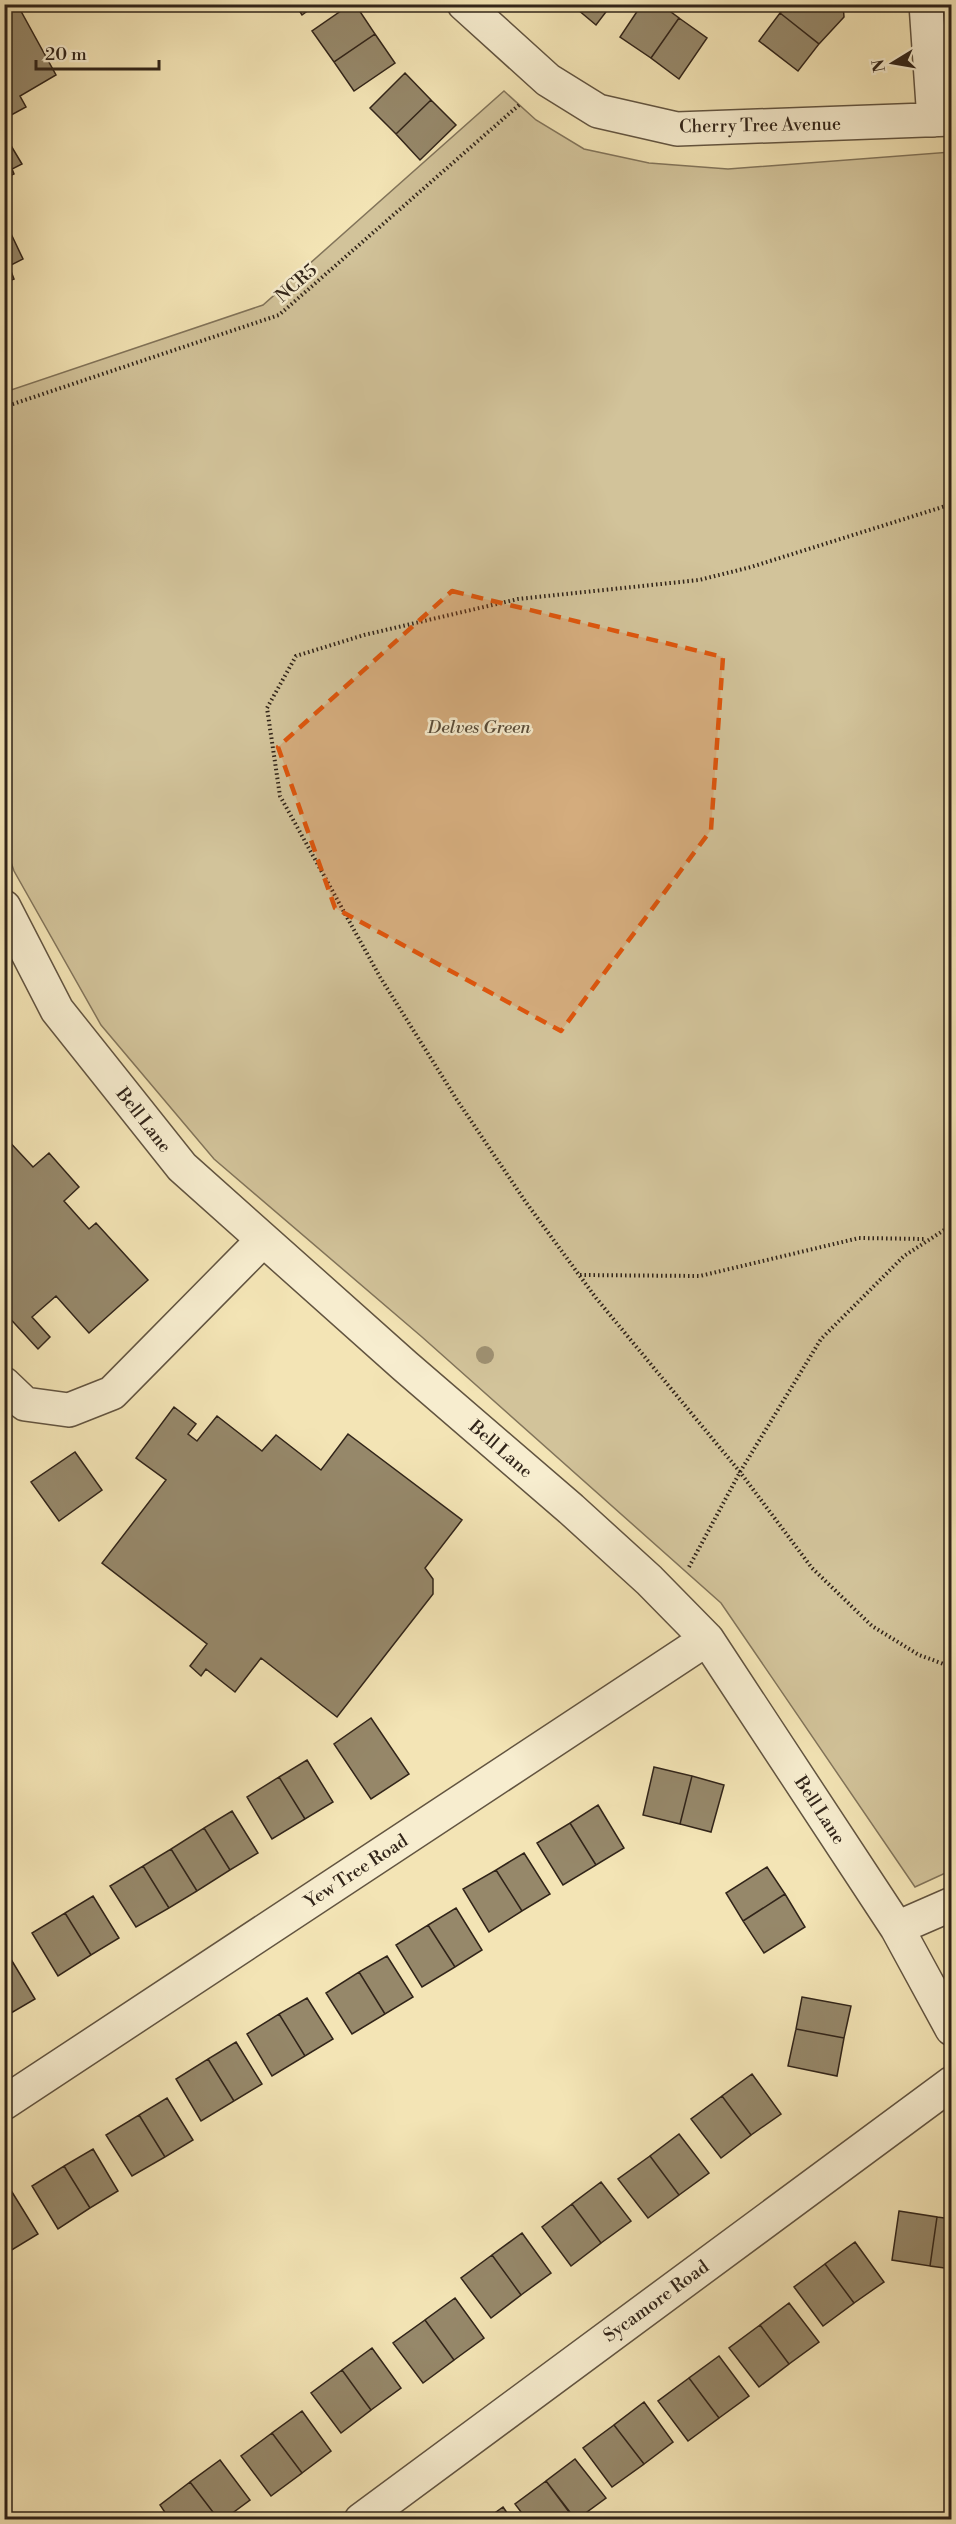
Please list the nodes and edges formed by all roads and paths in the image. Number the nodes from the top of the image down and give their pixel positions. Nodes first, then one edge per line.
1 (464, 4) edge
2 (926, 4) edge
3 (548, 80) junction
4 (943, 119) edge
5 (4, 407) edge
6 (951, 504) edge
7 (4, 907) edge
8 (951, 1226) edge
9 (263, 1240) junction
10 (926, 1240) junction
11 (579, 1275) junction
12 (4, 1384) edge
13 (740, 1472) junction
14 (671, 1602) junction
15 (706, 1639) junction
16 (951, 1667) edge
17 (951, 1904) edge
18 (897, 1928) junction
19 (951, 2029) edge
20 (951, 2083) edge
21 (4, 2103) edge
22 (361, 2520) edge

1 - 3 street, Cherry Tree Avenue
2 - 4 street
3 - 4 street, Cherry Tree Avenue
3 - 5 path, NCR5
6 - 11 path
7 - 9 street, Bell Lane
8 - 10 path
9 - 12 street
9 - 14 street, Bell Lane
10 - 11 path
10 - 13 path
11 - 13 path
13 - 14 path
13 - 16 path
14 - 15 street, Bell Lane
15 - 18 street, Bell Lane
15 - 21 street, Yew Tree Road
17 - 18 street
18 - 19 street, Bell Lane
20 - 22 street, Sycamore Road

